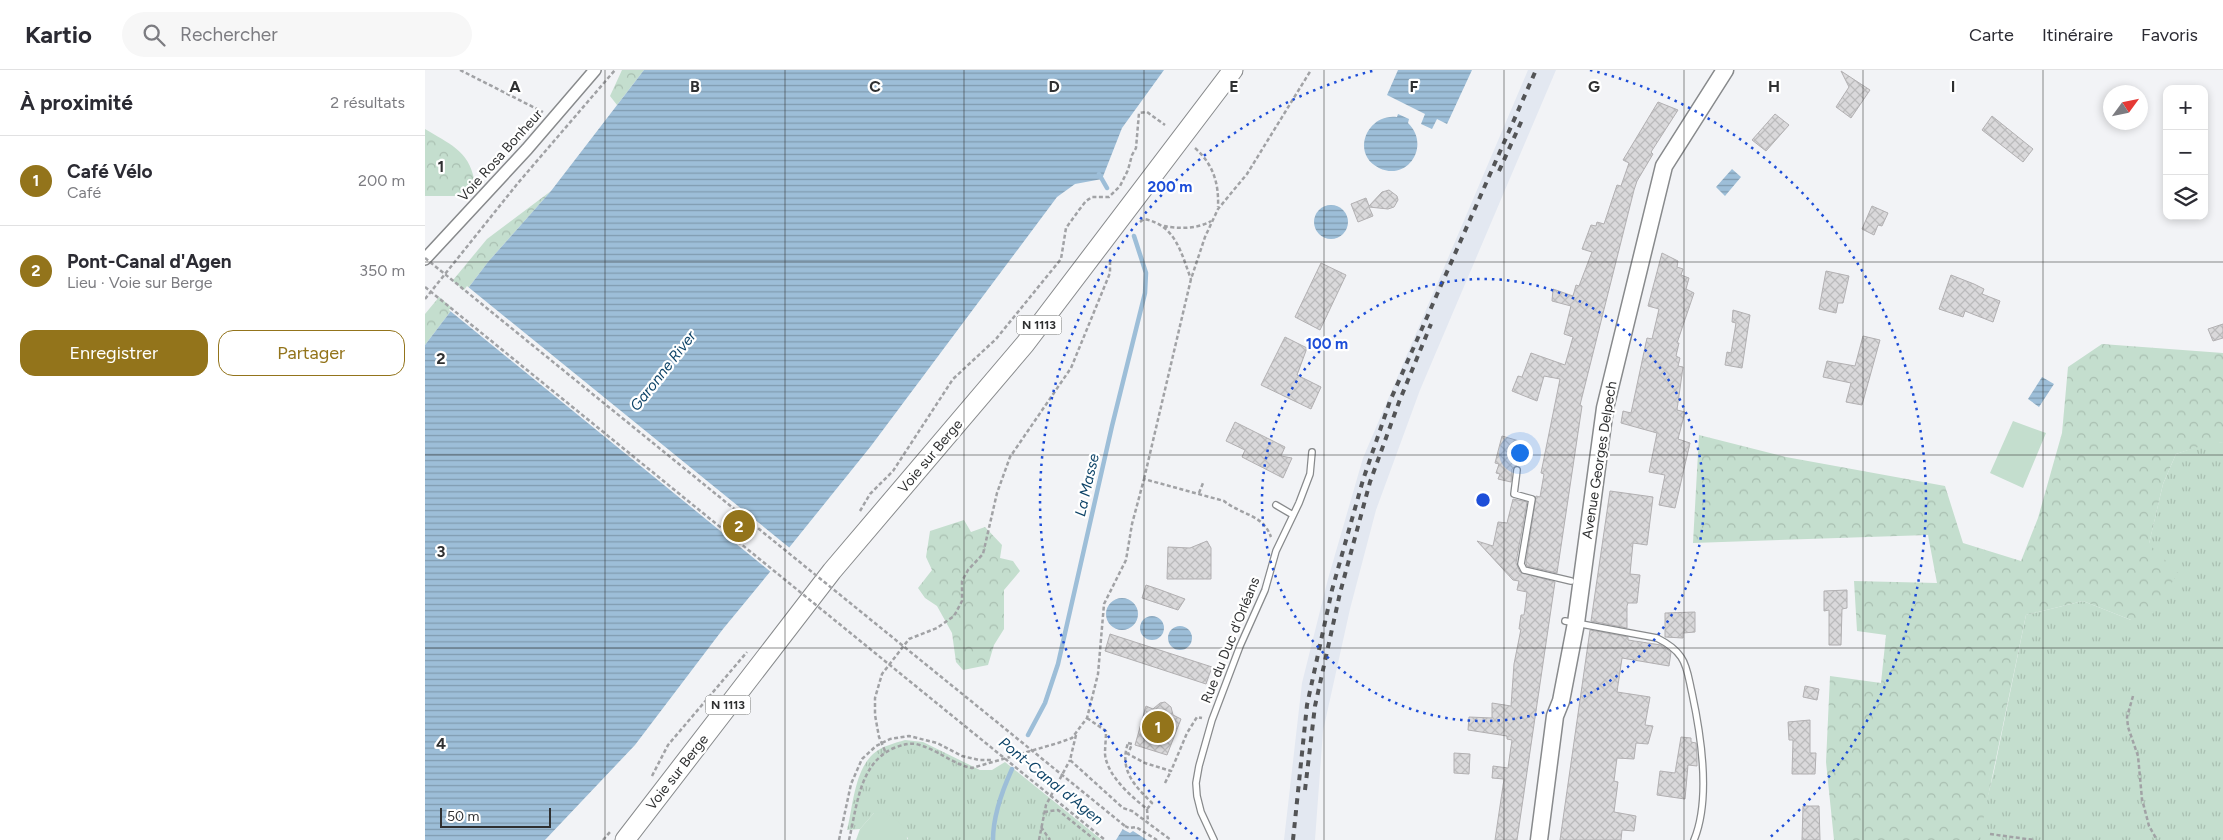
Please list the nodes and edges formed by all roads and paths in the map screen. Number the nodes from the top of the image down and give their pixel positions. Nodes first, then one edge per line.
1 (460, 70) edge
2 (595, 70) edge
3 (615, 70) edge
4 (1233, 70) edge
5 (1311, 70) edge
6 (1725, 70) edge
7 (555, 117) junction
8 (1165, 125) dead end
9 (1194, 146) dead end
10 (1664, 166) junction
11 (1218, 209) junction
12 (1213, 220) junction
13 (1135, 224) dead end
14 (1162, 225) junction
15 (1111, 255) dead end
16 (425, 258) edge
17 (1191, 280) junction
18 (425, 286) edge
19 (425, 299) edge
20 (1312, 452) dead end
21 (1517, 470) dead end
22 (1144, 479) junction
23 (1203, 483) dead end
24 (1199, 493) junction
25 (869, 494) dead end
26 (1276, 505) dead end
27 (1293, 515) junction
28 (1276, 551) junction
29 (1571, 581) junction
30 (1571, 622) junction
31 (2133, 696) dead end
32 (1087, 718) junction
33 (1212, 720) junction
34 (1077, 733) junction
35 (882, 743) junction
36 (885, 752) junction
37 (997, 760) junction
38 (1070, 760) junction
39 (1171, 771) junction
40 (1165, 783) dead end
41 (1147, 809) junction
42 (1044, 812) junction
43 (1148, 822) junction
44 (1041, 828) junction
45 (1990, 834) dead end
46 (625, 840) edge
47 (839, 840) edge
48 (849, 840) edge
49 (1039, 840) edge
50 (1051, 840) edge
51 (1095, 840) edge
52 (1105, 840) edge
53 (1157, 840) edge
54 (1171, 840) edge
55 (1214, 840) edge
56 (1539, 840) edge
57 (1693, 840) edge
58 (2034, 840) edge
59 (2157, 840) edge

1 - 7 path
2 - 7 street, Voie Rosa Bonheur
3 - 19 path
4 - 46 main road, Voie sur Berge / N 1113
5 - 11 path
6 - 10 main road, Avenue Georges Delpech
7 - 16 street, Voie Rosa Bonheur
8 - 25 path
9 - 11 path
10 - 29 main road
10 - 30 main road, Avenue Georges Delpech
11 - 12 path
12 - 14 path
12 - 17 path
13 - 14 path
14 - 17 path
15 - 35 path
16 - 53 path, bridge
17 - 22 path
18 - 52 path, bridge
20 - 27 lane, Rue du Duc d'Orléans
21 - 29 lane
22 - 24 path
22 - 32 path
23 - 24 path
24 - 28 path
26 - 27 lane
27 - 28 lane, Rue du Duc d'Orléans
28 - 33 lane, Rue du Duc d'Orléans
29 - 30 main road
30 - 56 main road, Avenue Georges Delpech
30 - 57 lane
31 - 59 path
32 - 34 path
32 - 41 path
33 - 39 path
33 - 55 lane, Rue du Duc d'Orléans
34 - 37 path
34 - 38 path
35 - 36 path
35 - 37 path
35 - 47 path
36 - 37 path
36 - 48 path
38 - 42 path
38 - 43 path
39 - 40 path
39 - 41 path
41 - 43 path
42 - 44 path
42 - 51 path
43 - 54 path
44 - 49 path
44 - 50 path
45 - 58 path

